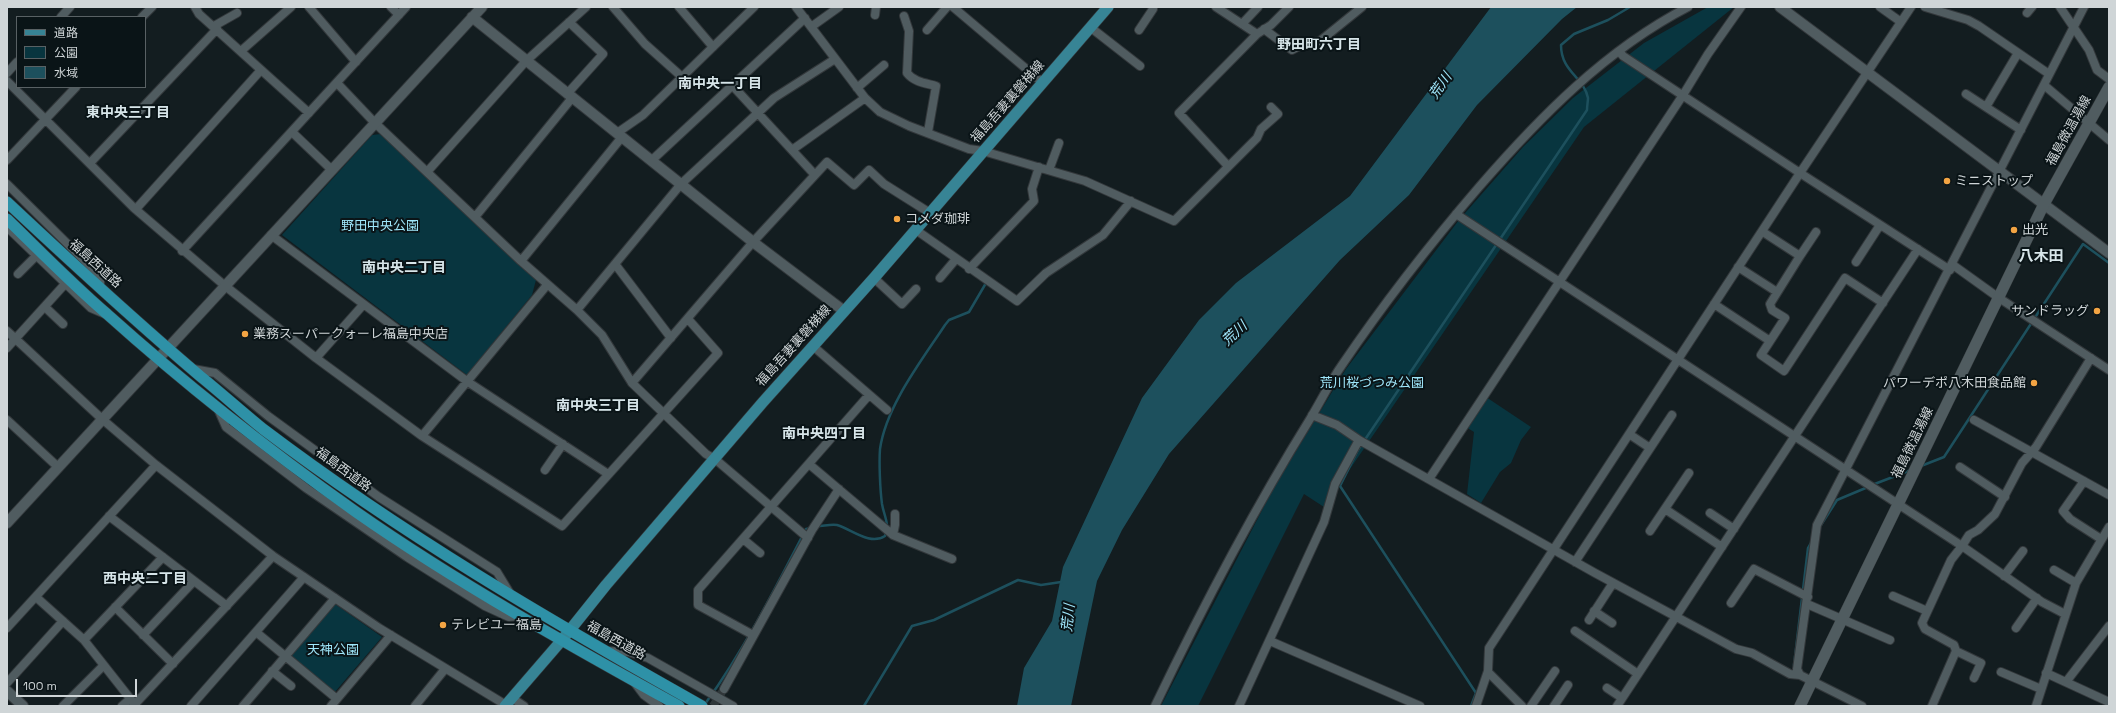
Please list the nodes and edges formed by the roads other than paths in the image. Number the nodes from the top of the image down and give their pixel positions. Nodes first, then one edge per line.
1 (70, 7) edge
2 (152, 7) edge
3 (195, 7) edge
4 (290, 7) edge
5 (309, 7) edge
6 (391, 7) edge
7 (406, 7) edge
8 (482, 7) edge
9 (586, 7) edge
10 (613, 7) edge
11 (679, 7) edge
12 (754, 7) edge
13 (796, 7) edge
14 (839, 7) edge
15 (947, 7) edge
16 (953, 7) edge
17 (1108, 7) edge
18 (1153, 7) edge
19 (1258, 7) edge
20 (1289, 7) edge
21 (1362, 7) edge
22 (1688, 7) edge
23 (1741, 7) edge
24 (1780, 7) edge
25 (1880, 7) edge
26 (1911, 7) edge
27 (1925, 7) edge
28 (2060, 7) edge
29 (2084, 7) edge
30 (1221, 8) edge
31 (237, 13) dead end
32 (399, 15) junction
33 (62, 16) edge
34 (143, 16) edge
35 (904, 16) dead end
36 (472, 17) junction
37 (805, 18) junction
38 (569, 22) junction
39 (1901, 22) junction
40 (1242, 24) junction
41 (811, 27) junction
42 (2074, 27) junction
43 (216, 28) junction
44 (1090, 28) junction
45 (927, 30) dead end
46 (1139, 30) dead end
47 (1260, 31) junction
48 (713, 47) junction
49 (241, 51) junction
50 (1619, 51) junction
51 (2018, 53) junction
52 (835, 59) junction
53 (526, 60) junction
54 (356, 62) junction
55 (16, 63) edge
56 (884, 65) dead end
57 (1140, 66) dead end
58 (261, 70) junction
59 (7, 73) edge
60 (1868, 73) junction
61 (2049, 74) junction
62 (682, 77) junction
63 (2109, 79) edge
64 (7, 81) edge
65 (1043, 83) junction
66 (337, 84) junction
67 (732, 85) junction
68 (2044, 85) junction
69 (2109, 87) edge
70 (75, 88) edge
71 (858, 88) junction
72 (1966, 94) dead end
73 (1683, 95) junction
74 (570, 96) junction
75 (865, 98) junction
76 (1271, 107) dead end
77 (1986, 107) junction
78 (309, 113) junction
79 (758, 113) junction
80 (45, 120) junction
81 (374, 122) junction
82 (2089, 123) junction
83 (2021, 130) junction
84 (292, 132) junction
85 (928, 132) junction
86 (619, 135) junction
87 (2109, 140) edge
88 (1059, 143) dead end
89 (792, 150) junction
90 (983, 150) junction
91 (7, 160) edge
92 (651, 161) junction
93 (90, 164) junction
94 (1228, 166) junction
95 (1039, 167) junction
96 (332, 170) junction
97 (1049, 170) junction
98 (427, 172) junction
99 (1999, 172) junction
100 (1800, 173) junction
101 (815, 175) junction
102 (7, 184) edge
103 (681, 184) junction
104 (1131, 201) junction
105 (7, 202) edge
106 (2044, 204) junction
107 (136, 209) junction
108 (930, 213) junction
109 (1456, 214) junction
110 (474, 217) junction
111 (7, 219) edge
112 (1880, 225) junction
113 (7, 227) edge
114 (916, 230) junction
115 (1762, 232) junction
116 (1816, 232) dead end
117 (271, 235) junction
118 (753, 242) junction
119 (1918, 249) junction
120 (182, 251) junction
121 (2109, 253) edge
122 (36, 256) junction
123 (1800, 256) junction
124 (956, 259) junction
125 (521, 260) junction
126 (1856, 262) dead end
127 (615, 264) junction
128 (1738, 267) junction
129 (969, 268) junction
130 (1952, 268) junction
131 (18, 274) dead end
132 (874, 278) junction
133 (940, 278) dead end
134 (1559, 282) junction
135 (65, 284) junction
136 (224, 285) junction
137 (547, 285) junction
138 (100, 288) junction
139 (916, 289) dead end
140 (1777, 292) junction
141 (1999, 298) junction
142 (1883, 303) junction
143 (1714, 304) junction
144 (363, 305) junction
145 (45, 307) junction
146 (577, 310) junction
147 (844, 312) junction
148 (108, 315) junction
149 (688, 318) junction
150 (63, 324) dead end
151 (7, 331) edge
152 (671, 338) junction
153 (15, 339) junction
154 (1770, 341) junction
155 (814, 347) junction
156 (7, 348) edge
157 (168, 348) junction
158 (316, 358) junction
159 (2091, 358) junction
160 (159, 359) junction
161 (1677, 360) junction
162 (2109, 370) edge
163 (468, 382) junction
164 (632, 383) junction
165 (869, 395) junction
166 (887, 410) dead end
167 (663, 412) junction
168 (1672, 415) dead end
169 (1312, 416) junction
170 (102, 419) junction
171 (1974, 420) dead end
172 (9, 425) edge
173 (1629, 434) junction
174 (422, 436) junction
175 (1794, 437) junction
176 (1359, 440) junction
177 (563, 444) junction
178 (1650, 448) junction
179 (2032, 451) junction
180 (715, 459) junction
181 (809, 464) junction
182 (156, 465) junction
183 (58, 467) junction
184 (1960, 467) dead end
185 (545, 470) dead end
186 (1846, 472) junction
187 (1689, 473) dead end
188 (608, 474) junction
189 (1429, 480) junction
190 (2084, 481) junction
191 (839, 489) junction
192 (2109, 495) edge
193 (2005, 497) junction
194 (1898, 505) junction
195 (771, 507) junction
196 (1665, 509) junction
197 (1710, 513) dead end
198 (895, 514) dead end
199 (109, 516) junction
200 (7, 522) edge
201 (2109, 527) edge
202 (1734, 528) junction
203 (1650, 531) dead end
204 (893, 535) junction
205 (804, 536) junction
206 (2105, 538) edge
207 (743, 539) junction
208 (1962, 546) junction
209 (1722, 547) junction
210 (1554, 549) junction
211 (2023, 551) dead end
212 (760, 553) dead end
213 (273, 556) junction
214 (162, 557) junction
215 (952, 559) dead end
216 (1575, 562) junction
217 (2054, 570) dead end
218 (2004, 576) junction
219 (304, 577) junction
220 (194, 581) junction
221 (1613, 583) junction
222 (2076, 584) junction
223 (1893, 596) dead end
224 (36, 597) junction
225 (335, 598) junction
226 (2037, 598) junction
227 (1807, 600) junction
228 (1731, 603) dead end
229 (227, 606) junction
230 (115, 607) junction
231 (1594, 611) junction
232 (1927, 611) junction
233 (2065, 614) junction
234 (1676, 617) junction
235 (1843, 618) junction
236 (1588, 620) dead end
237 (63, 621) junction
238 (1612, 623) dead end
239 (2109, 626) edge
240 (7, 628) edge
241 (2016, 628) dead end
242 (569, 631) junction
243 (1574, 631) dead end
244 (256, 632) junction
245 (750, 633) junction
246 (143, 634) junction
247 (391, 635) junction
248 (84, 640) junction
249 (562, 640) junction
250 (1890, 640) dead end
251 (1270, 641) junction
252 (1956, 651) junction
253 (605, 652) junction
254 (286, 656) junction
255 (172, 664) junction
256 (104, 666) junction
257 (445, 669) junction
258 (272, 671) junction
259 (1488, 672) junction
260 (1555, 672) dead end
261 (2001, 672) dead end
262 (2046, 673) junction
263 (1638, 674) junction
264 (1800, 675) junction
265 (1974, 678) dead end
266 (633, 680) junction
267 (1812, 682) junction
268 (2066, 682) junction
269 (7, 683) edge
270 (1568, 685) dead end
271 (291, 686) dead end
272 (1607, 688) dead end
273 (724, 689) tunnel mouth
274 (2041, 689) junction
275 (7, 692) edge
276 (1622, 698) junction
277 (2109, 702) edge
278 (134, 703) edge
279 (334, 703) edge
280 (508, 703) edge
281 (654, 705) edge
282 (23, 706) edge
283 (63, 706) edge
284 (122, 706) edge
285 (191, 706) edge
286 (242, 706) edge
287 (415, 706) edge
288 (524, 706) edge
289 (679, 706) edge
290 (702, 706) edge
291 (732, 706) edge
292 (1155, 706) edge
293 (1239, 706) edge
294 (1420, 706) edge
295 (1476, 706) edge
296 (1522, 706) edge
297 (1531, 706) edge
298 (1554, 706) edge
299 (1616, 706) edge
300 (1800, 706) edge
301 (1862, 706) edge
302 (1932, 706) edge
303 (2036, 706) edge

1 - 33 street
2 - 34 street
3 - 43 street
4 - 49 street
5 - 54 street
6 - 32 street
7 - 32 street
8 - 36 street
9 - 38 street
10 - 62 street
11 - 48 street
12 - 48 street
13 - 37 street
14 - 41 street
15 - 45 street
16 - 65 street
17 - 44 main road, 福島吾妻裏磐梯線
18 - 46 street
19 - 40 street
20 - 47 street
21 - 47 street
22 - 50 street
23 - 73 street
24 - 60 street
25 - 39 street
26 - 39 street
27 - 51 street
28 - 42 street
29 - 42 street
30 - 40 street
31 - 43 street
32 - 54 street
35 - 85 street
36 - 53 street
36 - 81 street
37 - 41 street
37 - 67 street
38 - 53 street
38 - 74 street
39 - 60 street
40 - 47 street
41 - 52 street
42 - 61 street
42 - 63 street
43 - 49 street
43 - 93 street
44 - 57 street
44 - 65 main road, 福島吾妻裏磐梯線
47 - 94 street
48 - 62 street
49 - 58 street
50 - 73 street
50 - 109 street
51 - 61 street
51 - 77 street
52 - 71 street
52 - 79 street
53 - 74 street
53 - 98 street
54 - 66 street
55 - 59 street
56 - 71 street
58 - 78 street
58 - 107 street
60 - 99 street
60 - 100 street
61 - 68 street
62 - 86 street
64 - 80 street
65 - 90 main road, 福島吾妻裏磐梯線
66 - 78 street
66 - 81 street
67 - 79 street
67 - 92 street
68 - 82 street
68 - 83 street
69 - 82 main road, 福島微温湯線
70 - 80 street
71 - 75 street
72 - 77 street
73 - 100 street
73 - 134 street
74 - 86 street
74 - 110 street
75 - 85 street
75 - 89 street
76 - 94 street
77 - 83 street
78 - 84 street
79 - 89 street
79 - 103 street
80 - 91 street
80 - 93 street
81 - 96 street
81 - 98 street
82 - 87 street
82 - 106 main road, 福島微温湯線
83 - 99 street
84 - 96 street
84 - 120 street
85 - 90 street
86 - 92 street
86 - 125 street
88 - 97 street
89 - 101 street
90 - 95 street
90 - 108 main road, 福島吾妻裏磐梯線
92 - 103 street
93 - 107 street
94 - 104 street
95 - 97 street
95 - 129 street
96 - 117 street
97 - 104 street
98 - 110 street
99 - 106 street
99 - 130 street
100 - 112 street
100 - 115 street
101 - 108 street
101 - 118 street
102 - 138 street
103 - 118 street
103 - 127 street
104 - 129 street
105 - 138 highway, 福島西道路
106 - 121 street
106 - 141 main road, 福島微温湯線
107 - 120 street
108 - 114 main road, 福島吾妻裏磐梯線
109 - 134 street
109 - 169 street
110 - 125 street
111 - 148 highway, 福島西道路
112 - 119 street
112 - 126 street
113 - 122 street
114 - 124 street
114 - 132 main road, 福島吾妻裏磐梯線
115 - 123 street
115 - 128 street
116 - 123 street
117 - 136 street
117 - 144 street
118 - 147 street
118 - 149 street
119 - 130 street
119 - 142 street
120 - 136 street
122 - 131 street
122 - 135 street
123 - 140 street
124 - 129 street
124 - 133 street
125 - 137 street
127 - 146 street
127 - 152 street
128 - 140 street
128 - 143 street
130 - 141 street
130 - 186 street
132 - 139 street
132 - 147 main road, 福島吾妻裏磐梯線
134 - 161 street
134 - 189 street
135 - 145 street
135 - 148 street
136 - 157 street
136 - 158 street
137 - 146 street
137 - 163 street
138 - 157 highway, 福島西道路
140 - 154 street
141 - 159 street
141 - 194 main road, 福島微温湯線
142 - 154 street
142 - 175 street
143 - 154 street
143 - 161 street
144 - 158 street
144 - 163 street
145 - 150 street
145 - 153 street
146 - 164 street
147 - 155 main road, 福島吾妻裏磐梯線
148 - 160 highway, 福島西道路
149 - 152 street
149 - 167 street
151 - 153 street
152 - 164 street
153 - 156 street
153 - 170 street
155 - 165 street
155 - 180 main road, 福島吾妻裏磐梯線
157 - 160 street
157 - 242 highway, 福島西道路
158 - 174 street
159 - 162 street
159 - 179 street
160 - 170 street
160 - 249 highway, 福島西道路
161 - 173 street
161 - 175 street
163 - 174 street
163 - 177 street
164 - 167 street
165 - 166 street
165 - 181 street
167 - 180 street
167 - 188 street
168 - 178 street
169 - 176 street
169 - 292 street
170 - 182 street
170 - 183 street
171 - 179 street
172 - 183 street
173 - 178 street
173 - 210 street
174 - 188 street
175 - 186 street
175 - 202 street
176 - 189 street
176 - 251 street
177 - 185 street
177 - 188 street
178 - 216 street
179 - 190 street
179 - 193 street
180 - 195 street
180 - 242 main road, 福島吾妻裏磐梯線
181 - 191 street
181 - 195 street
182 - 199 street
182 - 213 street
183 - 200 street
184 - 193 street
186 - 194 street
186 - 227 street
187 - 196 street
189 - 210 street
190 - 192 street
190 - 206 street
191 - 204 street
191 - 205 street
193 - 208 street
194 - 208 street
194 - 235 main road, 福島微温湯線
195 - 205 street
195 - 207 street
196 - 203 street
196 - 209 street
197 - 202 street
198 - 204 street
199 - 214 street
199 - 224 street
201 - 206 street
202 - 209 street
204 - 215 street
205 - 245 street
206 - 222 street
207 - 212 street
207 - 245 street
208 - 218 street
208 - 232 street
209 - 234 street
210 - 216 street
210 - 259 street
211 - 218 street
213 - 219 street
213 - 229 street
214 - 220 street
214 - 230 street
216 - 221 street
217 - 222 street
218 - 226 street
219 - 225 street
219 - 244 street
220 - 229 street
220 - 246 street
221 - 231 street
221 - 234 street
222 - 233 street
223 - 232 street
224 - 237 street
224 - 240 street
225 - 247 street
225 - 254 street
226 - 233 street
226 - 241 street
227 - 228 street
227 - 235 street
227 - 264 street
229 - 255 street
230 - 246 street
230 - 248 street
231 - 236 street
231 - 238 street
232 - 252 street
233 - 262 street
234 - 263 street
234 - 264 street
235 - 250 street
235 - 267 main road, 福島微温湯線
237 - 248 street
237 - 269 street
239 - 268 street
242 - 249 main road, 福島吾妻裏磐梯線
242 - 253 highway, 福島西道路
243 - 263 street
244 - 254 street
244 - 285 street
245 - 273 street
246 - 255 street
247 - 257 street
247 - 279 street
248 - 256 street
249 - 266 highway, 福島西道路
249 - 280 main road, 福島吾妻裏磐梯線
251 - 293 street
251 - 294 street
252 - 265 street
252 - 302 street
253 - 290 highway, 福島西道路
253 - 291 street
254 - 258 street
254 - 279 street
255 - 278 street
256 - 278 street
256 - 283 street
257 - 280 street
257 - 287 street
258 - 271 street
258 - 286 street
259 - 295 street
259 - 296 street
260 - 297 street
261 - 274 street
262 - 268 street
262 - 274 street
263 - 276 street
264 - 267 street
266 - 281 street
266 - 289 highway, 福島西道路
267 - 300 main road, 福島微温湯線
267 - 301 street
268 - 277 street
270 - 298 street
272 - 276 street
274 - 303 street
275 - 282 street
276 - 299 street
278 - 284 street
280 - 288 street

